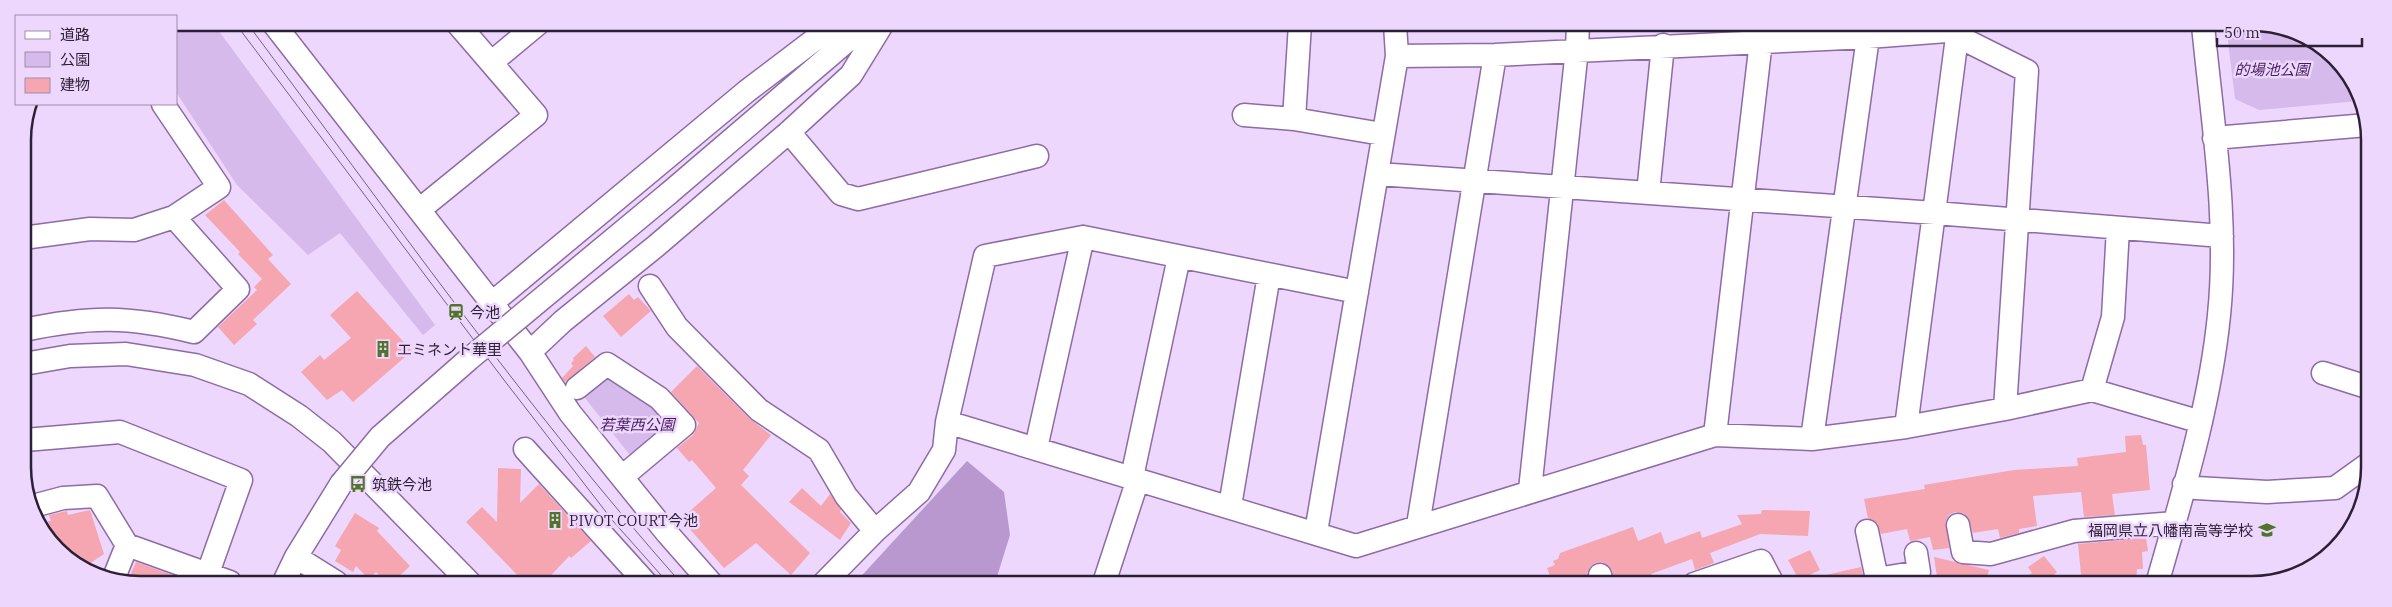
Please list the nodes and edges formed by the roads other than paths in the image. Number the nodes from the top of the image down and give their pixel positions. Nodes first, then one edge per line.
1 (278, 31) edge
2 (464, 31) edge
3 (529, 31) edge
4 (826, 31) edge
5 (859, 31) edge
6 (878, 31) edge
7 (1300, 31) edge
8 (1395, 31) edge
9 (1578, 31) edge
10 (2204, 31) edge
11 (1868, 37) junction
12 (1957, 37) junction
13 (1761, 41) junction
14 (1663, 46) junction
15 (1578, 49) junction
16 (1495, 55) junction
17 (1396, 56) junction
18 (492, 62) junction
19 (164, 105) edge
20 (1244, 115) dead end
21 (1294, 119) junction
22 (2360, 126) edge
23 (789, 132) junction
24 (1382, 134) junction
25 (2214, 138) junction
26 (1037, 156) dead end
27 (1378, 174) junction
28 (1474, 182) junction
29 (1562, 186) junction
30 (1648, 193) junction
31 (1742, 200) junction
32 (1845, 207) junction
33 (419, 210) junction
34 (1935, 212) junction
35 (174, 217) junction
36 (2018, 220) junction
37 (2118, 228) junction
38 (2222, 236) junction
39 (31, 237) edge
40 (1083, 237) junction
41 (1179, 257) junction
42 (1269, 275) junction
43 (650, 286) dead end
44 (1357, 292) junction
45 (492, 303) junction
46 (31, 329) edge
47 (530, 352) junction
48 (31, 363) edge
49 (2322, 374) dead end
50 (2361, 385) edge
51 (577, 388) dead end
52 (2092, 390) junction
53 (2005, 409) junction
54 (947, 422) junction
55 (2201, 422) junction
56 (1906, 427) junction
57 (1715, 435) junction
58 (31, 439) edge
59 (1812, 439) junction
60 (1036, 448) junction
61 (525, 449) dead end
62 (2361, 469) edge
63 (622, 477) junction
64 (1135, 478) junction
65 (2184, 484) junction
66 (1530, 490) junction
67 (38, 505) edge
68 (1230, 506) junction
69 (2174, 523) junction
70 (1418, 525) junction
71 (1958, 526) dead end
72 (875, 531) junction
73 (1867, 531) dead end
74 (1316, 532) junction
75 (127, 545) junction
76 (1916, 553) dead end
77 (296, 557) junction
78 (116, 573) edge
79 (208, 573) junction
80 (215, 576) edge
81 (287, 576) edge
82 (326, 576) edge
83 (464, 576) edge
84 (640, 576) edge
85 (705, 576) edge
86 (831, 576) edge
87 (1106, 576) edge
88 (1717, 576) edge
89 (1769, 576) edge
90 (1876, 576) edge
91 (1902, 576) edge
92 (2159, 576) edge

1 - 33 street
2 - 18 street
3 - 18 street
4 - 45 street
5 - 77 street, bridge
6 - 23 street
7 - 21 street
8 - 17 street
9 - 15 street
10 - 25 street
11 - 12 street
11 - 13 street
11 - 32 street
12 - 34 street
12 - 36 street
13 - 14 street
13 - 31 street
14 - 15 street
14 - 30 street
15 - 16 street
15 - 29 street
16 - 17 street
16 - 28 street
17 - 24 street
18 - 33 street
19 - 35 street
20 - 21 street
21 - 24 street
22 - 25 street
23 - 26 street
23 - 47 street
24 - 27 street
25 - 38 street
27 - 28 street
27 - 44 street
28 - 29 street
28 - 70 street
29 - 30 street
29 - 66 street
30 - 31 street
31 - 32 street
31 - 57 street
32 - 34 street
32 - 59 street
33 - 45 street
34 - 36 street
34 - 56 street
35 - 39 street
35 - 46 street
36 - 37 street
36 - 53 street
37 - 38 street
37 - 52 street
38 - 55 street
40 - 41 street
40 - 54 street
40 - 60 street
41 - 42 street
41 - 64 street
42 - 44 street
42 - 68 street
43 - 72 street
44 - 74 street
45 - 47 street
47 - 63 street
48 - 83 street
49 - 50 street
51 - 63 street
52 - 53 street
52 - 55 street
53 - 56 street
54 - 60 street
54 - 72 street
55 - 65 street
56 - 59 street
57 - 59 street
57 - 66 street
58 - 79 street
60 - 64 street
61 - 84 street
62 - 65 street
63 - 85 street
64 - 68 street
64 - 87 street
65 - 69 street
66 - 70 street
67 - 75 street
68 - 74 street
69 - 71 street
69 - 92 street
70 - 74 street
72 - 86 street
73 - 90 street
75 - 78 street
75 - 79 street
76 - 91 street
77 - 81 street
77 - 82 street
79 - 80 street
88 - 89 street

